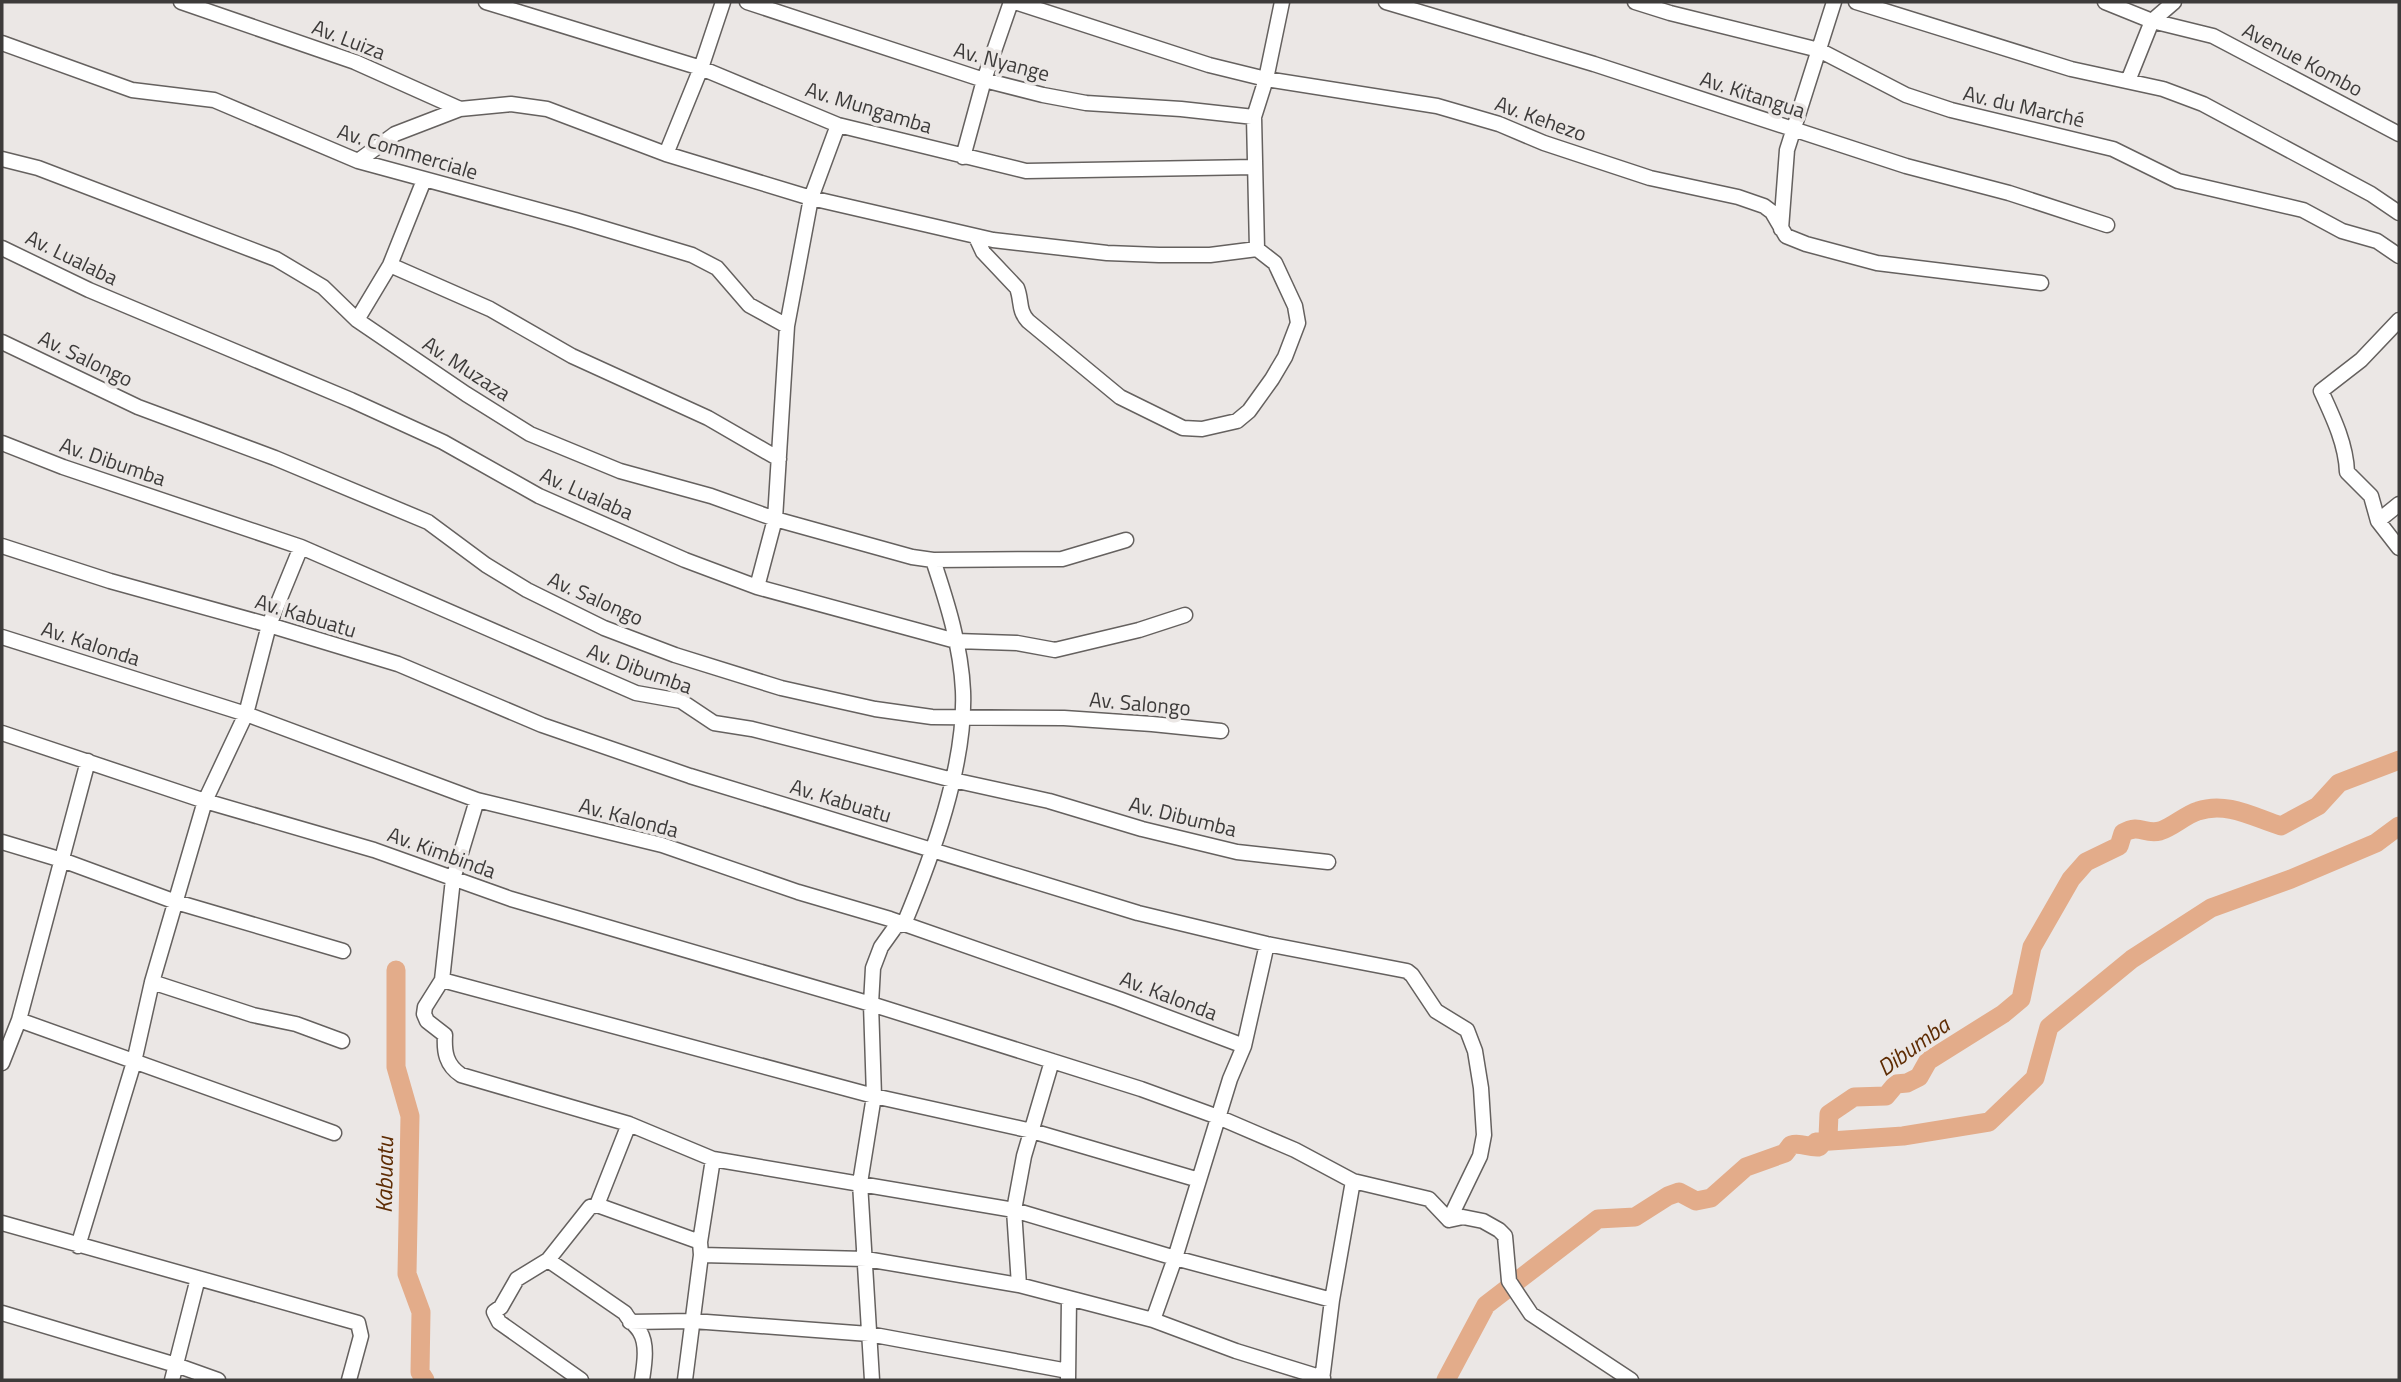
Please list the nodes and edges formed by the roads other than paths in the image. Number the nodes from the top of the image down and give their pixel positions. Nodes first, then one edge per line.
1 (181, 2) edge
2 (486, 2) edge
3 (723, 2) edge
4 (747, 2) edge
5 (1013, 2) edge
6 (1282, 2) edge
7 (1386, 2) edge
8 (1635, 2) edge
9 (1834, 2) edge
10 (1856, 2) edge
11 (2105, 2) edge
12 (2174, 2) edge
13 (2139, 7) edge
14 (2152, 21) junction
15 (2, 43) edge
16 (1819, 50) junction
17 (701, 68) junction
18 (1266, 79) junction
19 (984, 80) junction
20 (2127, 81) junction
21 (460, 109) junction
22 (1254, 117) junction
23 (838, 125) junction
24 (1794, 130) junction
25 (2399, 134) edge
26 (666, 154) junction
27 (962, 157) junction
28 (2, 159) edge
29 (358, 161) junction
30 (1255, 167) junction
31 (424, 180) junction
32 (811, 198) junction
33 (2399, 213) edge
34 (2107, 225) dead end
35 (1781, 229) junction
36 (976, 237) junction
37 (2, 248) edge
38 (1257, 249) junction
39 (2399, 256) edge
40 (390, 265) junction
41 (2041, 283) dead end
42 (358, 320) junction
43 (2399, 320) edge
44 (787, 326) junction
45 (2, 342) edge
46 (2, 443) edge
47 (779, 459) junction
48 (2399, 504) edge
49 (775, 519) junction
50 (2378, 521) junction
51 (1126, 540) dead end
52 (2, 546) edge
53 (301, 547) junction
54 (2399, 548) edge
55 (933, 560) junction
56 (757, 587) junction
57 (1185, 615) dead end
58 (269, 625) junction
59 (2, 637) edge
60 (957, 642) junction
61 (246, 714) junction
62 (963, 716) junction
63 (1221, 731) dead end
64 (2, 733) edge
65 (88, 761) junction
66 (953, 780) junction
67 (477, 800) junction
68 (205, 801) junction
69 (2, 842) edge
70 (931, 850) junction
71 (62, 860) junction
72 (1328, 862) dead end
73 (453, 879) junction
74 (176, 902) junction
75 (904, 924) junction
76 (1268, 944) junction
77 (343, 951) dead end
78 (442, 980) junction
79 (152, 982) junction
80 (872, 1004) junction
81 (19, 1020) junction
82 (342, 1041) dead end
83 (1244, 1046) junction
84 (1052, 1061) junction
85 (134, 1062) junction
86 (2, 1063) edge
87 (874, 1096) junction
88 (1218, 1117) junction
89 (629, 1124) junction
90 (1032, 1131) junction
91 (334, 1133) dead end
92 (713, 1159) junction
93 (1199, 1180) junction
94 (1353, 1181) junction
95 (860, 1183) junction
96 (597, 1205) junction
97 (1014, 1210) junction
98 (1449, 1220) junction
99 (2, 1223) edge
100 (78, 1246) junction
101 (700, 1248) junction
102 (1175, 1258) junction
103 (866, 1259) junction
104 (548, 1260) junction
105 (198, 1278) junction
106 (1019, 1285) junction
107 (1069, 1298) junction
108 (1332, 1300) junction
109 (2, 1313) edge
110 (1153, 1320) junction
111 (693, 1321) junction
112 (630, 1322) junction
113 (869, 1334) junction
114 (176, 1365) junction
115 (1068, 1376) edge
116 (1322, 1379) edge
117 (172, 1380) edge
118 (218, 1380) edge
119 (349, 1380) edge
120 (581, 1380) edge
121 (642, 1380) edge
122 (685, 1380) edge
123 (872, 1380) edge
124 (1631, 1380) edge

1 - 21 street, Av. Luiza
2 - 17 street, Av. Mungamba
3 - 17 street
4 - 19 street, Av. Nyange
5 - 18 street, Av. Kehezo
5 - 19 street
6 - 18 street
7 - 24 street, Av. Kitangua
8 - 16 street, Av. du Marché
9 - 16 street
10 - 20 street
11 - 13 street, Avenue Kombo
12 - 14 street
13 - 14 street, Avenue Kombo
14 - 20 street
14 - 25 street, Avenue Kombo
15 - 29 street, Av. Commerciale
16 - 24 street
16 - 39 street, Av. du Marché
17 - 23 street, Av. Mungamba
17 - 26 street
18 - 22 street
18 - 35 street, Av. Kehezo
19 - 22 street, Av. Nyange
19 - 27 street
20 - 33 street
21 - 26 street
21 - 29 street
22 - 30 street
23 - 27 street, Av. Mungamba
23 - 32 street
24 - 34 street, Av. Kitangua
24 - 35 street
26 - 32 street
27 - 30 street, Av. Mungamba
28 - 42 street, Av. Muzaza
29 - 31 street, Av. Commerciale
30 - 38 street
31 - 40 street
31 - 44 street, Av. Commerciale
32 - 36 street
32 - 44 street
35 - 41 street, Av. Kehezo
36 - 38 street
36 - 38 street
37 - 56 street, Av. Lualaba
40 - 42 street
40 - 47 street
42 - 49 street, Av. Muzaza
43 - 50 street
44 - 47 street
45 - 62 street, Av. Salongo
46 - 53 street, Av. Dibumba
47 - 49 street
48 - 50 street
49 - 55 street, Av. Muzaza
49 - 56 street
50 - 54 street
51 - 55 street, Av. Muzaza
52 - 58 street, Av. Kabuatu
53 - 58 street
53 - 66 street, Av. Dibumba
55 - 60 street
56 - 60 street, Av. Lualaba
57 - 60 street, Av. Lualaba
58 - 61 street
58 - 70 street, Av. Kabuatu
59 - 61 street, Av. Kalonda
60 - 62 street
61 - 67 street, Av. Kalonda
61 - 68 street
62 - 63 street, Av. Salongo
62 - 66 street
64 - 65 street, Av. Kimbinda
65 - 68 street, Av. Kimbinda
65 - 71 street
66 - 70 street
66 - 72 street, Av. Dibumba
67 - 73 street
67 - 75 street, Av. Kalonda
68 - 73 street, Av. Kimbinda
68 - 74 street
69 - 71 street
70 - 75 street
70 - 76 street, Av. Kabuatu
71 - 74 street
71 - 81 street
73 - 78 street
73 - 80 street, Av. Kimbinda
74 - 77 street
74 - 79 street
75 - 80 street
75 - 83 street, Av. Kalonda
76 - 83 street
76 - 98 street, Av. Kabuatu
78 - 87 street
78 - 89 street
79 - 82 street
79 - 85 street
80 - 84 street, Av. Kimbinda
80 - 87 street
81 - 85 street
81 - 86 street
83 - 88 street
84 - 88 street, Av. Kimbinda
84 - 90 street
85 - 91 street
85 - 100 street
87 - 90 street
87 - 95 street
88 - 93 street
88 - 94 street, Av. Kimbinda
89 - 92 street
89 - 96 street
90 - 93 street
90 - 97 street
92 - 95 street
92 - 101 street
93 - 102 street
94 - 98 street, Av. Kimbinda
94 - 108 street
95 - 97 street
95 - 103 street
96 - 101 street
96 - 104 street
97 - 102 street
97 - 106 street
98 - 124 street
99 - 100 street
100 - 105 street
101 - 103 street
101 - 111 street
102 - 108 street
102 - 110 street
103 - 106 street
103 - 113 street
104 - 112 street
104 - 120 street
105 - 114 street
105 - 119 street
106 - 107 street
107 - 110 street
107 - 115 street
108 - 116 street
109 - 114 street
110 - 116 street
111 - 112 street
111 - 113 street
111 - 122 street
112 - 121 street
113 - 115 street
113 - 123 street
114 - 117 street
114 - 118 street

